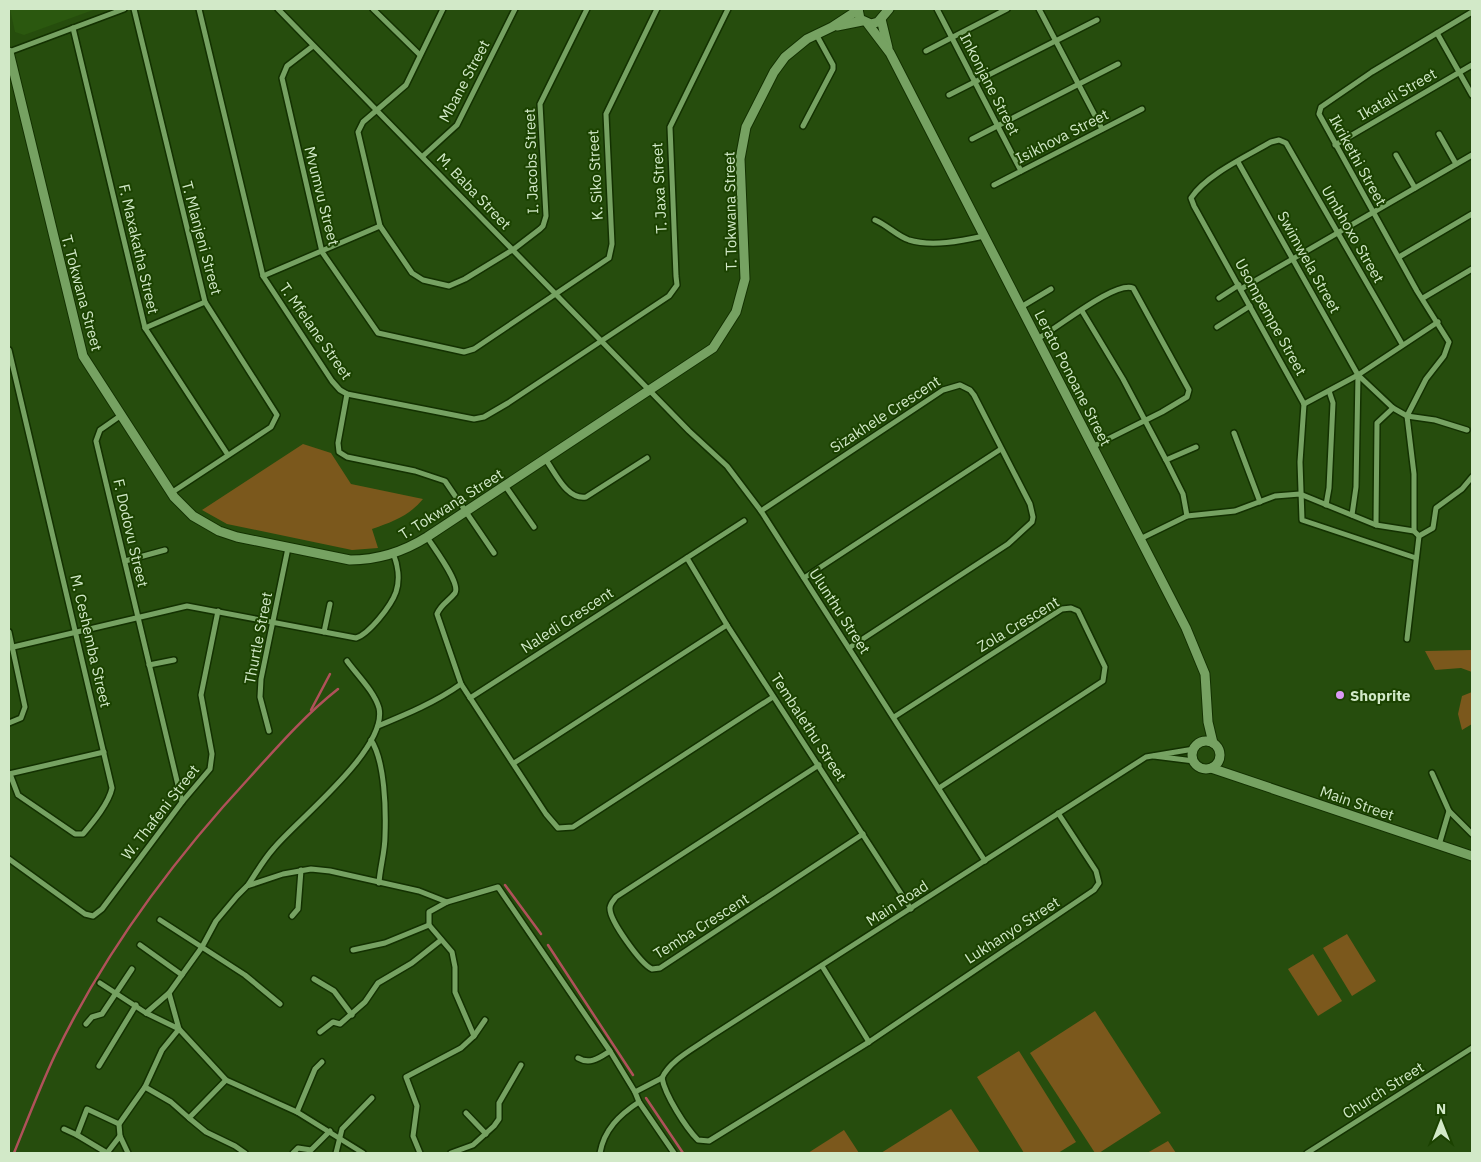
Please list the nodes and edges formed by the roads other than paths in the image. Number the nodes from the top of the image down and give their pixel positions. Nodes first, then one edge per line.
1 (124, 9) edge
2 (134, 9) edge
3 (199, 9) edge
4 (278, 9) edge
5 (373, 9) edge
6 (443, 9) edge
7 (515, 9) edge
8 (587, 9) edge
9 (658, 9) edge
10 (728, 9) edge
11 (858, 9) edge
12 (937, 9) edge
13 (1007, 9) edge
14 (1039, 9) edge
15 (1472, 12) edge
16 (884, 13) edge
17 (1097, 20) dead end
18 (865, 23) junction
19 (832, 26) junction
20 (73, 28) junction
21 (1437, 33) junction
22 (816, 34) junction
23 (952, 37) junction
24 (1055, 41) junction
25 (313, 46) junction
26 (926, 51) dead end
27 (9, 52) edge
28 (890, 53) junction
29 (420, 56) junction
30 (1118, 64) dead end
31 (1472, 65) edge
32 (1460, 72) junction
33 (975, 82) junction
34 (1078, 85) junction
35 (1472, 94) edge
36 (949, 96) dead end
37 (1142, 109) dead end
38 (376, 110) junction
39 (803, 126) dead end
40 (998, 127) junction
41 (1102, 129) junction
42 (1439, 134) dead end
43 (972, 139) dead end
44 (1279, 140) joint
45 (1335, 145) junction
46 (1396, 155) dead end
47 (1472, 155) edge
48 (423, 156) junction
49 (1238, 162) junction
50 (1456, 164) junction
51 (1021, 171) junction
52 (994, 185) dead end
53 (1415, 188) junction
54 (1373, 212) junction
55 (1472, 214) edge
56 (875, 220) dead end
57 (380, 226) junction
58 (1339, 233) junction
59 (984, 236) junction
60 (514, 249) junction
61 (322, 252) junction
62 (1399, 257) junction
63 (1294, 259) junction
64 (1472, 269) edge
65 (263, 276) junction
66 (1240, 287) junction
67 (1051, 289) dead end
68 (558, 294) junction
69 (1219, 298) dead end
70 (1423, 298) junction
71 (204, 302) junction
72 (1250, 306) junction
73 (1021, 307) junction
74 (1082, 312) junction
75 (1438, 322) junction
76 (1217, 327) dead end
77 (145, 328) junction
78 (1037, 338) junction
79 (602, 340) junction
80 (1402, 344) junction
81 (9, 350) edge
82 (1358, 375) junction
83 (651, 391) junction
84 (1329, 391) junction
85 (347, 394) junction
86 (1304, 404) junction
87 (1393, 408) junction
88 (120, 416) junction
89 (1407, 416) junction
90 (1144, 421) junction
91 (1467, 430) dead end
92 (1234, 434) dead end
93 (1092, 447) junction
94 (1196, 447) dead end
95 (1001, 449) junction
96 (228, 455) junction
97 (647, 458) dead end
98 (546, 460) junction
99 (1166, 460) junction
100 (1472, 477) edge
101 (506, 486) junction
102 (171, 493) junction
103 (1300, 494) junction
104 (1260, 502) junction
105 (1326, 505) junction
106 (761, 511) junction
107 (467, 512) junction
108 (1352, 515) junction
109 (1187, 516) junction
110 (744, 521) dead end
111 (1376, 524) junction
112 (534, 527) dead end
113 (1414, 531) junction
114 (1419, 536) junction
115 (427, 537) junction
116 (1140, 539) junction
117 (288, 548) junction
118 (166, 550) dead end
119 (393, 553) junction
120 (494, 553) dead end
121 (687, 558) junction
122 (1416, 558) junction
123 (125, 561) junction
124 (804, 578) junction
125 (330, 604) dead end
126 (218, 611) junction
127 (138, 618) junction
128 (272, 623) junction
129 (727, 625) junction
130 (9, 632) edge
131 (76, 632) junction
132 (324, 632) junction
133 (1407, 639) dead end
134 (11, 647) edge
135 (849, 648) junction
136 (174, 660) dead end
137 (347, 661) dead end
138 (149, 665) junction
139 (461, 684) junction
140 (773, 697) junction
141 (470, 698) junction
142 (894, 717) junction
143 (1208, 722) junction
144 (9, 723) edge
145 (378, 726) junction
146 (269, 731) dead end
147 (370, 740) junction
148 (1213, 743) junction
149 (1196, 746) junction
150 (104, 752) junction
151 (1151, 755) junction
152 (1220, 758) junction
153 (1194, 761) junction
154 (514, 764) junction
155 (818, 765) junction
156 (1211, 768) junction
157 (1432, 772) dead end
158 (10, 774) edge
159 (1234, 774) junction
160 (938, 788) junction
161 (182, 802) junction
162 (1449, 811) junction
163 (1058, 813) junction
164 (863, 834) junction
165 (1472, 834) edge
166 (1439, 845) junction
167 (1472, 856) edge
168 (9, 859) edge
169 (985, 861) junction
170 (301, 870) junction
171 (379, 882) junction
172 (247, 886) junction
173 (447, 902) junction
174 (911, 909) junction
175 (292, 916) dead end
176 (160, 920) dead end
177 (429, 925) junction
178 (441, 940) junction
179 (140, 945) dead end
180 (202, 947) junction
181 (352, 950) dead end
182 (822, 966) junction
183 (132, 969) dead end
184 (182, 975) junction
185 (314, 979) dead end
186 (100, 983) dead end
187 (169, 993) junction
188 (116, 994) junction
189 (280, 1004) dead end
190 (136, 1006) junction
191 (146, 1013) junction
192 (352, 1014) junction
193 (485, 1020) dead end
194 (86, 1024) dead end
195 (179, 1029) junction
196 (320, 1032) dead end
197 (474, 1036) junction
198 (869, 1042) junction
199 (1472, 1048) edge
200 (610, 1051) junction
201 (578, 1058) dead end
202 (322, 1062) dead end
203 (521, 1065) dead end
204 (98, 1066) dead end
205 (662, 1078) junction
206 (226, 1080) junction
207 (145, 1086) junction
208 (635, 1092) junction
209 (372, 1098) dead end
210 (639, 1102) junction
211 (297, 1112) junction
212 (466, 1113) dead end
213 (189, 1118) junction
214 (119, 1124) junction
215 (64, 1129) dead end
216 (330, 1131) junction
217 (486, 1134) junction
218 (77, 1135) junction
219 (120, 1136) junction
220 (339, 1137) junction
221 (107, 1153) edge
222 (128, 1153) edge
223 (245, 1153) edge
224 (293, 1153) edge
225 (336, 1153) edge
226 (363, 1153) edge
227 (420, 1153) edge
228 (451, 1153) edge
229 (600, 1153) edge
230 (674, 1153) edge
231 (1306, 1153) edge

1 - 20 street
2 - 71 street, T. Mlanjeni Street
3 - 65 street, T. Mfelane Street
4 - 25 street, M. Baba Street
5 - 29 street
6 - 29 street
7 - 48 street, Mbane Street
8 - 60 street, I. Jacobs Street
9 - 68 street, K. Siko Street
10 - 79 street, T. Jaxa Street
11 - 18 street, Lerato Ponoane Street
11 - 19 street, T. Tokwana Street
12 - 23 street, Inkonjane Street
13 - 23 street
14 - 24 street
15 - 21 street
16 - 18 street, T. Tokwana Street
16 - 28 street, Lerato Ponoane Street
17 - 24 street
18 - 19 street, T. Tokwana Street
18 - 28 street, Lerato Ponoane Street
19 - 22 street, T. Tokwana Street
20 - 27 street
20 - 77 street, F. Maxakatha Street
21 - 32 street
21 - 45 street, Ikrikethi Street
22 - 39 street
22 - 83 street, T. Tokwana Street
23 - 26 street
23 - 33 street, Inkonjane Street
24 - 33 street
24 - 34 street
25 - 38 street, M. Baba Street
25 - 61 street, Mvumvu Street
27 - 88 street, T. Tokwana Street
28 - 59 street, Lerato Ponoane Street
29 - 38 street
30 - 34 street
31 - 32 street, Ikatali Street
32 - 35 street
32 - 45 street, Ikatali Street
33 - 36 street
33 - 40 street, Inkonjane Street
34 - 40 street
34 - 41 street
37 - 41 street, Isikhova Street
38 - 48 street, M. Baba Street
38 - 57 street
40 - 43 street
40 - 51 street, Inkonjane Street
41 - 51 street, Isikhova Street
42 - 50 street
44 - 49 street, Usompempe Street
44 - 58 street, Umbhoxo Street
45 - 54 street, Ikrikethi Street
46 - 53 street
47 - 50 street
48 - 60 street, M. Baba Street
49 - 63 street, Swimwela Street
49 - 66 street, Usompempe Street
50 - 53 street
51 - 52 street, Isikhova Street
53 - 54 street
54 - 58 street
54 - 62 street, Ikrikethi Street
55 - 62 street
56 - 59 street
57 - 60 street
57 - 61 street
58 - 63 street
58 - 80 street, Umbhoxo Street
59 - 73 street, Lerato Ponoane Street
60 - 68 street, M. Baba Street
61 - 65 street
61 - 68 street, Mvumvu Street
62 - 70 street, Ikrikethi Street
63 - 66 street
63 - 82 street, Swimwela Street
64 - 70 street
65 - 85 street, T. Mfelane Street
66 - 69 street
66 - 72 street, Usompempe Street
67 - 73 street
68 - 79 street, M. Baba Street
70 - 75 street, Ikrikethi Street
71 - 77 street
71 - 96 street, T. Mlanjeni Street
72 - 76 street
72 - 86 street, Usompempe Street
73 - 78 street, Lerato Ponoane Street
74 - 78 street
74 - 90 street
74 - 90 street
75 - 80 street
75 - 89 street, Ikrikethi Street
77 - 96 street, F. Maxakatha Street
78 - 93 street, Lerato Ponoane Street
79 - 83 street, M. Baba Street
79 - 85 street, T. Mfelane Street
80 - 82 street
81 - 131 street, M. Ceshemba Street
82 - 84 street
82 - 87 street
82 - 108 street
83 - 98 street, T. Tokwana Street
83 - 106 street, Ulunthu Street
84 - 86 street
84 - 105 street
85 - 107 street
86 - 103 street
87 - 89 street
87 - 111 street
88 - 102 street, T. Tokwana Street
88 - 123 street, F. Dodovu Street
89 - 91 street
89 - 113 street
90 - 93 street
90 - 99 street
92 - 104 street
93 - 116 street, Lerato Ponoane Street
94 - 99 street
95 - 106 street, Sizakhele Crescent
95 - 124 street
95 - 135 street, Sizakhele Crescent
96 - 102 street, T. Mlanjeni Street
97 - 98 street
98 - 101 street, T. Tokwana Street
99 - 109 street
100 - 114 street
101 - 107 street, T. Tokwana Street
101 - 112 street
102 - 117 street, T. Tokwana Street
103 - 104 street
103 - 105 street
103 - 122 street
104 - 109 street
105 - 108 street
106 - 124 street, Ulunthu Street
107 - 115 street, T. Tokwana Street
107 - 120 street
108 - 111 street
109 - 116 street
110 - 121 street, Naledi Crescent
111 - 113 street
113 - 114 street
114 - 122 street
115 - 119 street, T. Tokwana Street
115 - 139 street
116 - 143 street, Lerato Ponoane Street
117 - 119 street, T. Tokwana Street
117 - 128 street, Thurtle Street
118 - 123 street
119 - 132 street
121 - 129 street, Tembalethu Street
121 - 141 street, Naledi Crescent
122 - 133 street
123 - 127 street, F. Dodovu Street
124 - 135 street, Ulunthu Street
125 - 132 street
126 - 127 street
126 - 128 street
126 - 161 street, W. Thafeni Street
127 - 131 street
127 - 138 street, F. Dodovu Street
128 - 132 street
128 - 146 street, Thurtle Street
129 - 140 street, Tembalethu Street
129 - 154 street
130 - 134 street
131 - 134 street
131 - 150 street, M. Ceshemba Street
134 - 144 street
135 - 142 street, Ulunthu Street
136 - 138 street
137 - 145 street
138 - 161 street, F. Dodovu Street
139 - 141 street
139 - 145 street
140 - 154 street
140 - 155 street, Tembalethu Street
141 - 154 street
142 - 160 street, Ulunthu Street
142 - 160 street, Zola Crescent
143 - 148 street, Lerato Ponoane Street
143 - 149 street, Lerato Ponoane Street
145 - 147 street
147 - 171 street
147 - 172 street
148 - 149 street
148 - 152 street
149 - 151 street, Main Road
149 - 153 street
150 - 158 street
150 - 158 street, M. Ceshemba Street
151 - 153 street
151 - 163 street, Main Road
152 - 156 street
152 - 159 street, Main Street
153 - 156 street
155 - 164 street, Tembalethu Street
155 - 164 street, Temba Crescent
156 - 159 street, Main Street
157 - 162 street
159 - 166 street, Main Street
160 - 169 street, Ulunthu Street
161 - 168 street, W. Thafeni Street
162 - 165 street
162 - 166 street
163 - 169 street, Main Road
163 - 198 street, Lukhanyo Street
164 - 174 street, Tembalethu Street
166 - 167 street, Main Street
169 - 174 street, Main Road
170 - 171 street
170 - 172 street
170 - 175 street
171 - 173 street
172 - 180 street
173 - 177 street
173 - 200 street
174 - 182 street, Main Road
176 - 180 street
177 - 178 street
177 - 181 street
178 - 192 street
178 - 197 street
179 - 184 street
180 - 184 street
180 - 189 street
182 - 198 street
182 - 205 street, Main Road
183 - 188 street
184 - 187 street
185 - 192 street
186 - 188 street
187 - 191 street
187 - 195 street
188 - 190 street
188 - 194 street
190 - 191 street
190 - 204 street
191 - 195 street
192 - 196 street
193 - 197 street
195 - 206 street
195 - 207 street
197 - 227 street
198 - 205 street, Lukhanyo Street
199 - 231 street, Church Street
200 - 201 street
200 - 208 street
202 - 211 street
203 - 217 street
205 - 208 street, Main Road
206 - 211 street
206 - 213 street
207 - 213 street
207 - 214 street
208 - 210 street
209 - 220 street
210 - 229 street
210 - 230 street
211 - 216 street
212 - 217 street
213 - 223 street
214 - 218 street
214 - 219 street
215 - 218 street
216 - 220 street
216 - 224 street
217 - 228 street
218 - 221 street
219 - 221 street
219 - 222 street
220 - 225 street
220 - 226 street

